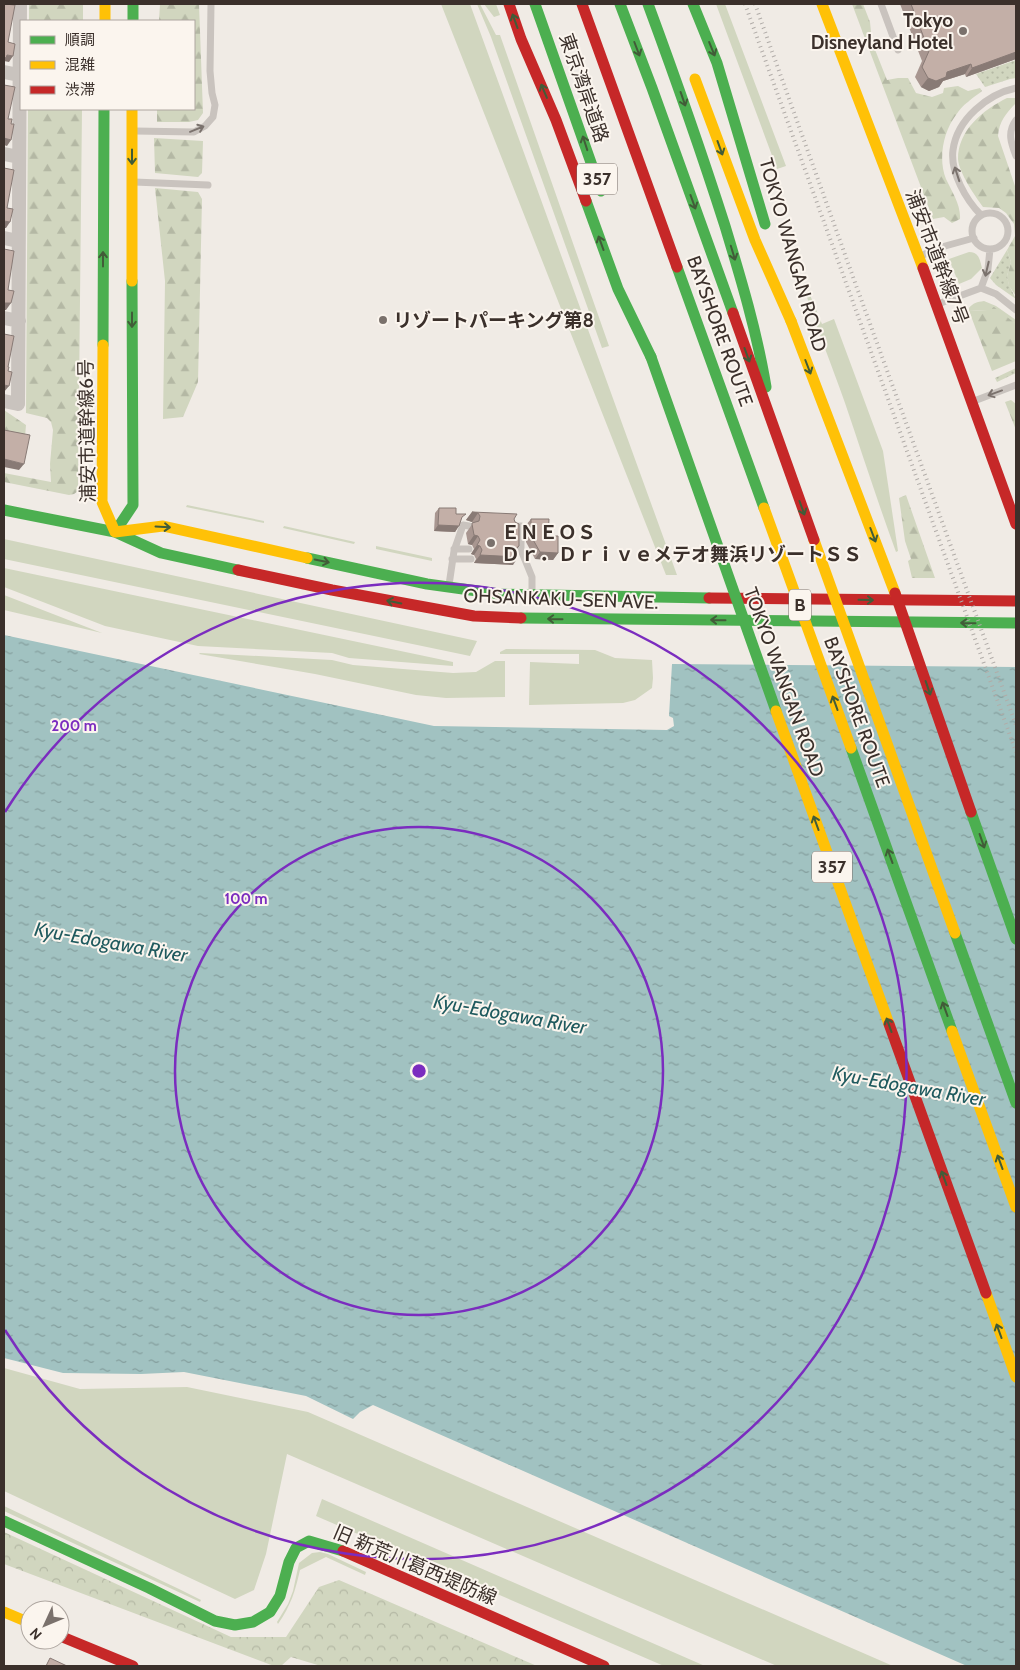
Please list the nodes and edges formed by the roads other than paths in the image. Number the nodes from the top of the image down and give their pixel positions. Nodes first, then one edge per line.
1 (20, 4) edge
2 (105, 4) edge
3 (133, 4) edge
4 (211, 4) edge
5 (509, 4) edge
6 (535, 4) edge
7 (582, 4) edge
8 (620, 4) edge
9 (648, 4) edge
10 (693, 4) edge
11 (822, 4) edge
12 (881, 4) edge
13 (105, 20) edge
14 (133, 20) edge
15 (898, 50) dead end
16 (690, 66) dead end
17 (4, 72) edge
18 (19, 75) junction
19 (1016, 88) edge
20 (104, 110) edge
21 (132, 110) edge
22 (1016, 120) edge
23 (132, 131) junction
24 (4, 154) edge
25 (1016, 156) edge
26 (19, 157) junction
27 (132, 182) junction
28 (208, 185) dead end
29 (603, 199) dead end
30 (982, 215) junction
31 (769, 235) dead end
32 (4, 238) edge
33 (974, 238) junction
34 (18, 240) junction
35 (990, 249) junction
36 (773, 252) dead end
37 (918, 257) junction
38 (981, 288) junction
39 (636, 302) dead end
40 (937, 304) junction
41 (1016, 310) edge
42 (4, 318) edge
43 (19, 321) junction
44 (791, 321) junction
45 (651, 357) junction
46 (1016, 385) edge
47 (4, 401) edge
48 (973, 401) junction
49 (772, 423) junction
50 (4, 510) edge
51 (1016, 524) edge
52 (469, 526) dead end
53 (513, 526) edge
54 (115, 532) junction
55 (459, 535) junction
56 (468, 535) dead end
57 (513, 536) edge
58 (521, 536) junction
59 (454, 549) junction
60 (469, 549) dead end
61 (513, 550) edge
62 (521, 550) junction
63 (452, 559) junction
64 (471, 559) dead end
65 (448, 588) junction
66 (532, 595) junction
67 (1016, 601) edge
68 (1016, 623) edge
69 (1016, 939) edge
70 (1016, 1103) edge
71 (1016, 1208) edge
72 (1016, 1376) edge
73 (4, 1521) edge
74 (4, 1612) edge
75 (20, 1619) edge
76 (70, 1640) edge
77 (133, 1666) edge
78 (604, 1666) edge

1 - 18 street
2 - 13 main road
3 - 14 main road
23 -> 4 lane
45 -> 5 main road, TOKYO WANGAN ROAD / 357
29 -> 6 main road, 東京湾岸道路 / 357
71 -> 7 main road, BAYSHORE ROUTE / B, bridge
8 -> 49 main road, BAYSHORE ROUTE / B, bridge
9 -> 49 main road, bridge
10 -> 31 main road, TOKYO WANGAN ROAD
11 - 37 main road, 浦安市道幹線7号
12 - 15 lane
16 -> 44 main road
17 - 18 street
18 - 26 street
30 -> 19 lane
54 -> 20 main road, 浦安市道幹線6号
21 - 23 main road
22 - 25 lane
23 -> 27 main road
24 - 26 street
26 - 34 street
27 - 28 lane
27 -> 54 main road
30 - 33 lane
30 - 35 lane
32 - 34 street
33 - 35 lane
33 - 37 lane
34 - 43 street
35 -> 38 lane
36 - 44 main road, TOKYO WANGAN ROAD
37 - 40 main road, 浦安市道幹線7号
38 - 40 lane
38 - 41 lane
39 - 45 main road, 357
40 - 48 main road, 浦安市道幹線7号
42 - 43 street
43 - 47 street
44 -> 69 main road, TOKYO WANGAN ROAD, bridge
72 -> 45 main road, TOKYO WANGAN ROAD / 357, bridge
46 -> 48 lane
48 - 51 main road, 浦安市道幹線7号
49 -> 70 main road, BAYSHORE ROUTE / B, bridge
50 - 54 main road, OHSANKAKU-SEN AVE.
52 - 55 lane
53 - 58 lane
54 -> 65 main road, OHSANKAKU-SEN AVE.
68 -> 54 main road, OHSANKAKU-SEN AVE.
55 - 56 lane
55 - 59 lane
57 - 58 lane
58 - 62 lane
59 - 60 lane
59 - 63 lane
61 - 62 lane
62 - 66 lane
63 - 64 lane
63 - 65 lane
65 - 66 main road, OHSANKAKU-SEN AVE.
66 -> 67 main road, OHSANKAKU-SEN AVE.
73 - 78 main road, 旧 新荒川葛西堤防線
74 - 75 main road
76 - 77 main road

